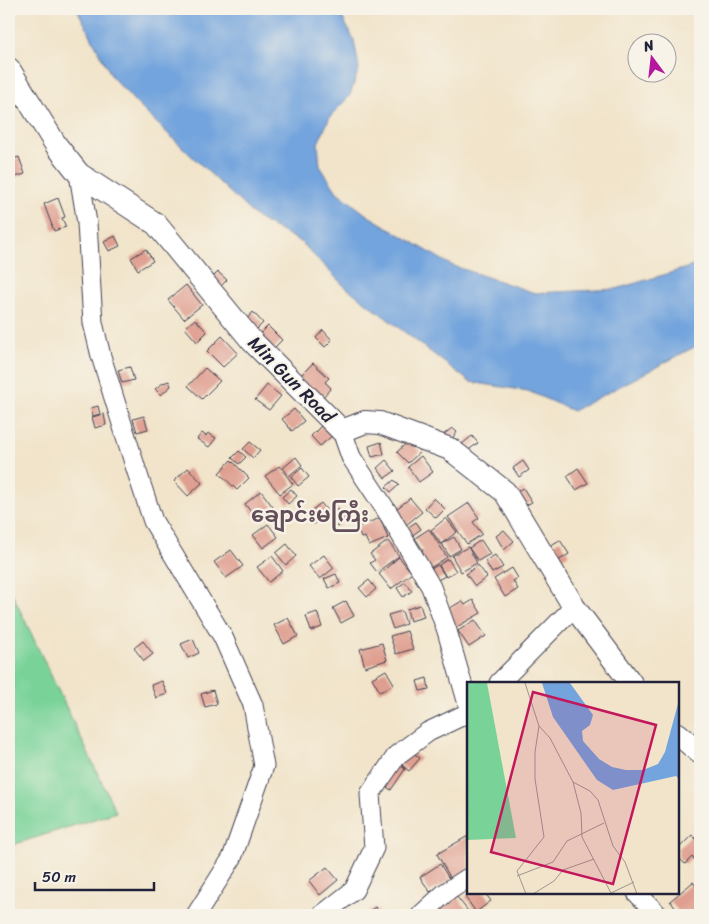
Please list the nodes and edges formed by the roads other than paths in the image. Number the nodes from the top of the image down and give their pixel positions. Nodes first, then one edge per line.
1 (9, 70) edge
2 (79, 174) junction
3 (342, 431) junction
4 (574, 607) junction
5 (500, 682) edge
6 (630, 682) edge
7 (467, 701) edge
8 (467, 713) edge
9 (679, 735) edge
10 (700, 753) edge
11 (467, 879) edge
12 (638, 894) edge
13 (196, 915) edge
14 (322, 915) edge
15 (421, 915) edge
16 (658, 915) edge

1 - 2 street, Min Gun Road
2 - 3 street, Min Gun Road
2 - 13 street
3 - 4 street, Min Gun Road
3 - 7 street
4 - 5 street
4 - 6 street, Min Gun Road
8 - 14 street
9 - 10 street
11 - 15 street
12 - 16 street

